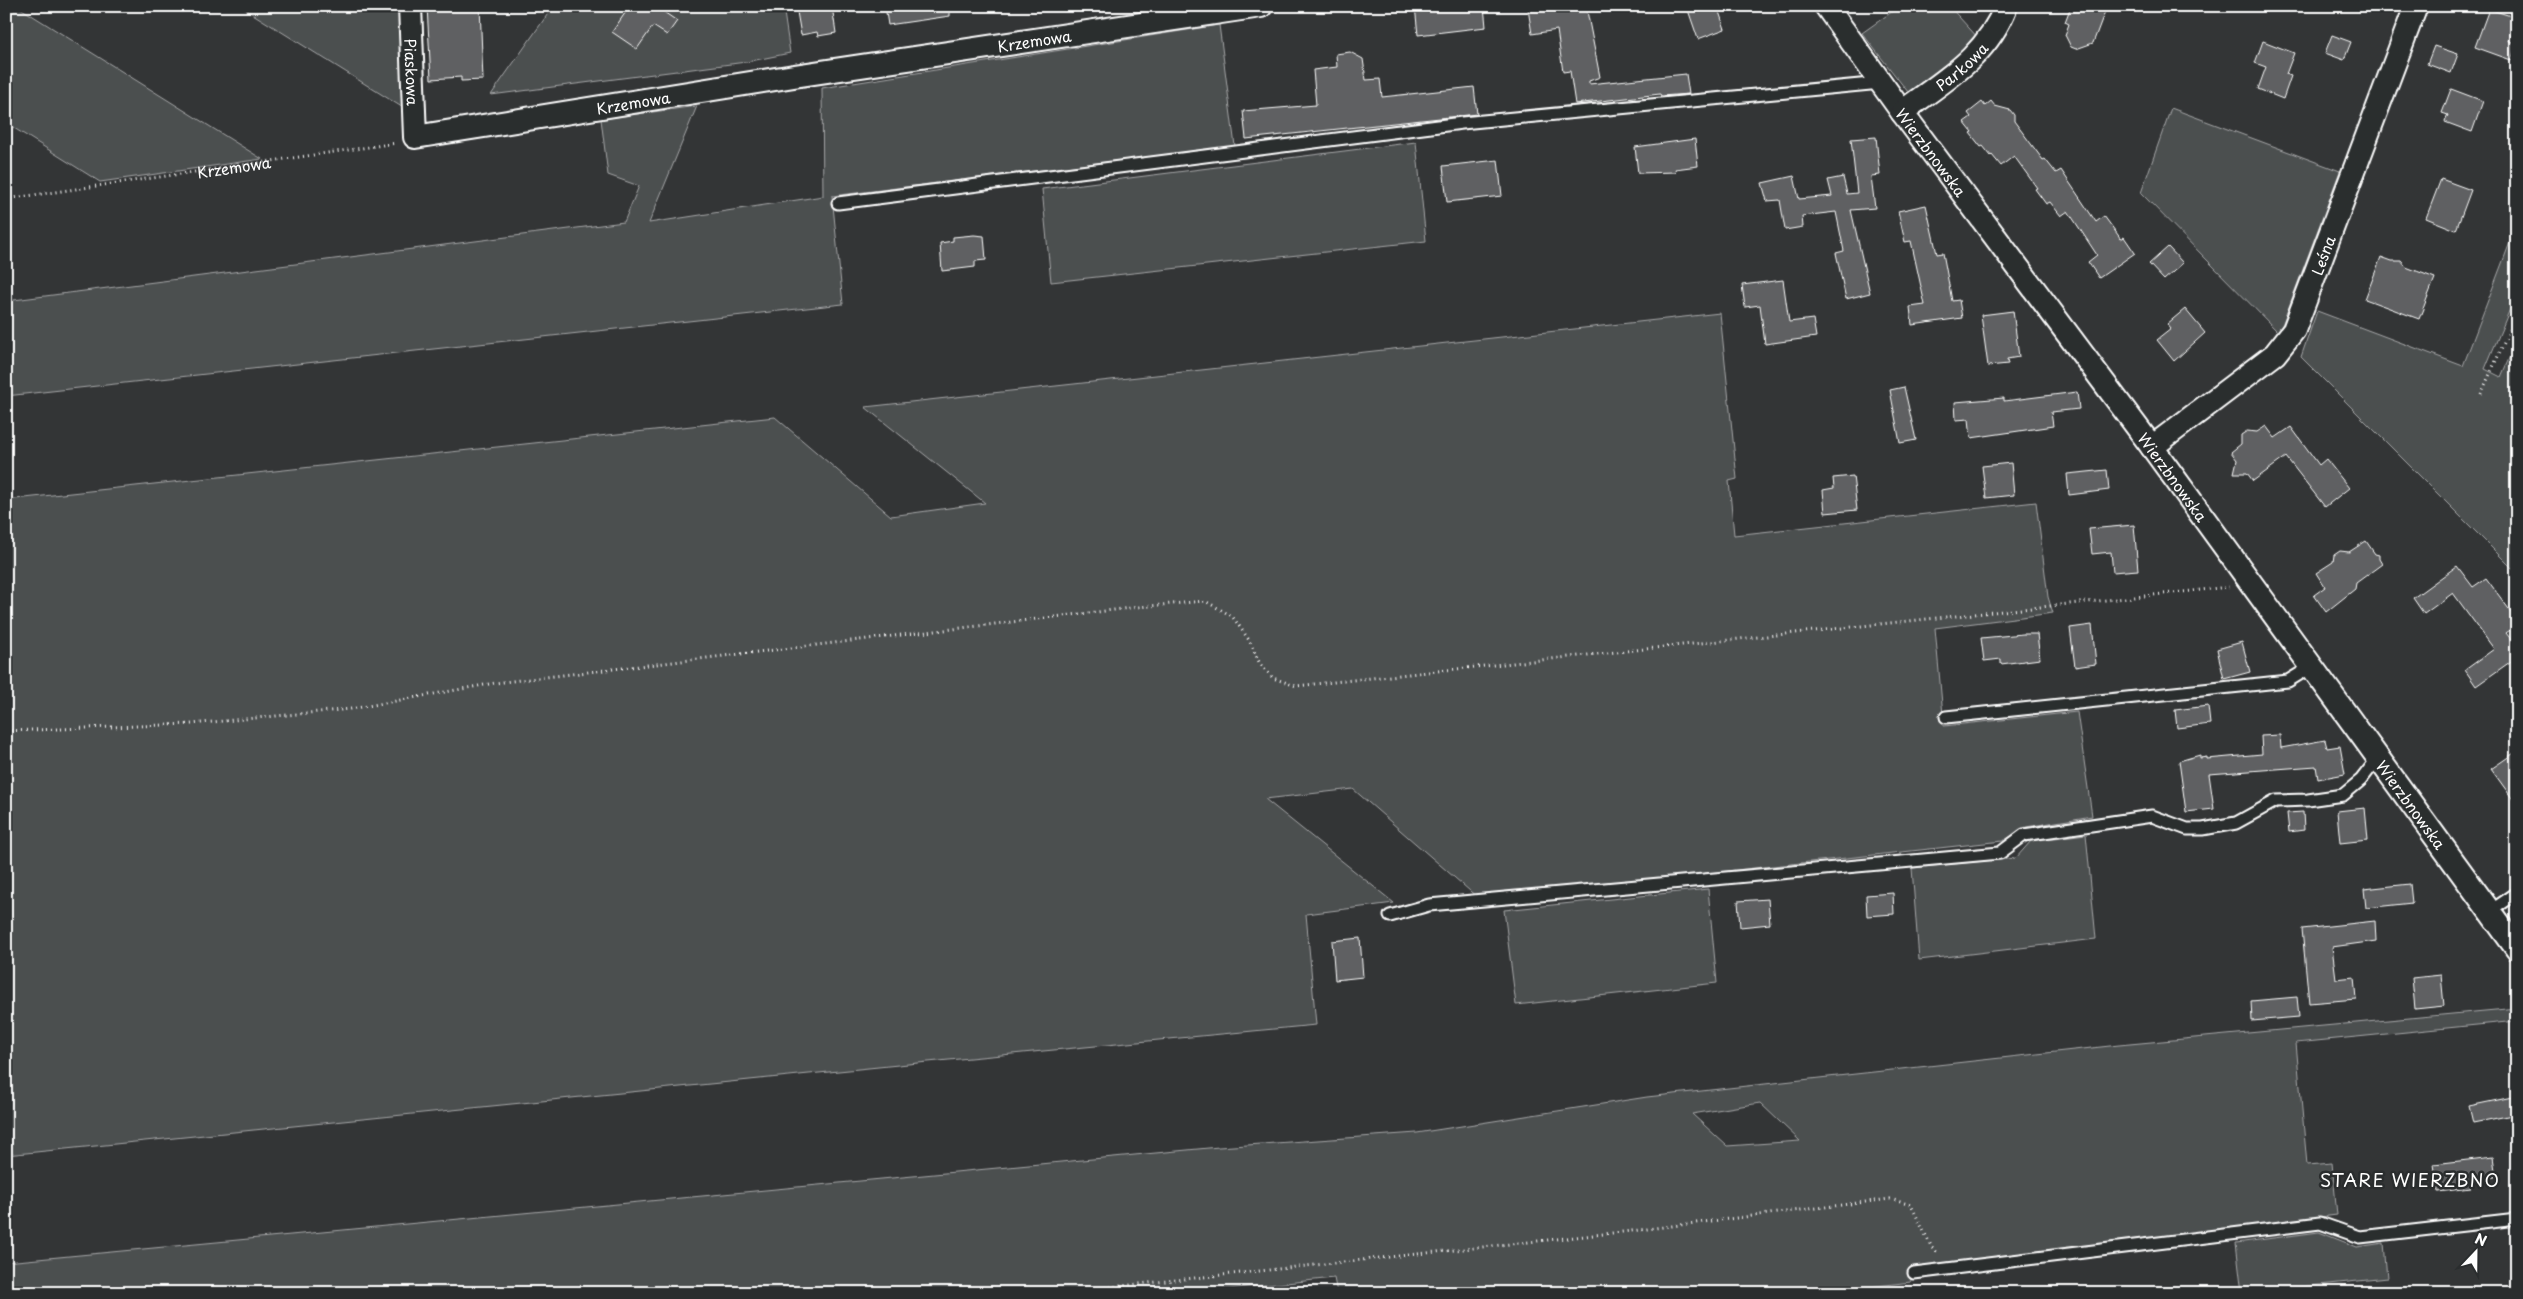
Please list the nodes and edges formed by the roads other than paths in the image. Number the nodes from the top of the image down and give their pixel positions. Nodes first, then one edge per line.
1 (410, 6) edge
2 (1261, 6) edge
3 (1826, 6) edge
4 (2006, 6) edge
5 (2416, 6) edge
6 (1190, 11) edge
7 (1142, 15) edge
8 (1881, 83) junction
9 (1902, 112) junction
10 (415, 137) joint
11 (838, 203) dead end
12 (2152, 447) junction
13 (2311, 667) junction
14 (1946, 716) dead end
15 (2378, 758) junction
16 (2517, 893) edge
17 (2489, 912) junction
18 (1390, 916) dead end
19 (2517, 950) edge
20 (2517, 1219) edge
21 (1914, 1273) dead end

1 - 10 street, Piaskowa
2 - 6 street, Krzemowa
3 - 8 street, Wierzbnowska
4 - 9 street, Parkowa
5 - 12 street, Leśna
6 - 7 street, Krzemowa
7 - 10 street, Krzemowa
8 - 9 street, Wierzbnowska
8 - 11 lane
9 - 12 street, Wierzbnowska
12 - 13 street, Wierzbnowska
13 - 14 lane
13 - 15 street, Wierzbnowska
15 - 17 street, Wierzbnowska
15 - 18 lane
16 - 17 lane
17 - 19 street, Wierzbnowska
20 - 21 lane

